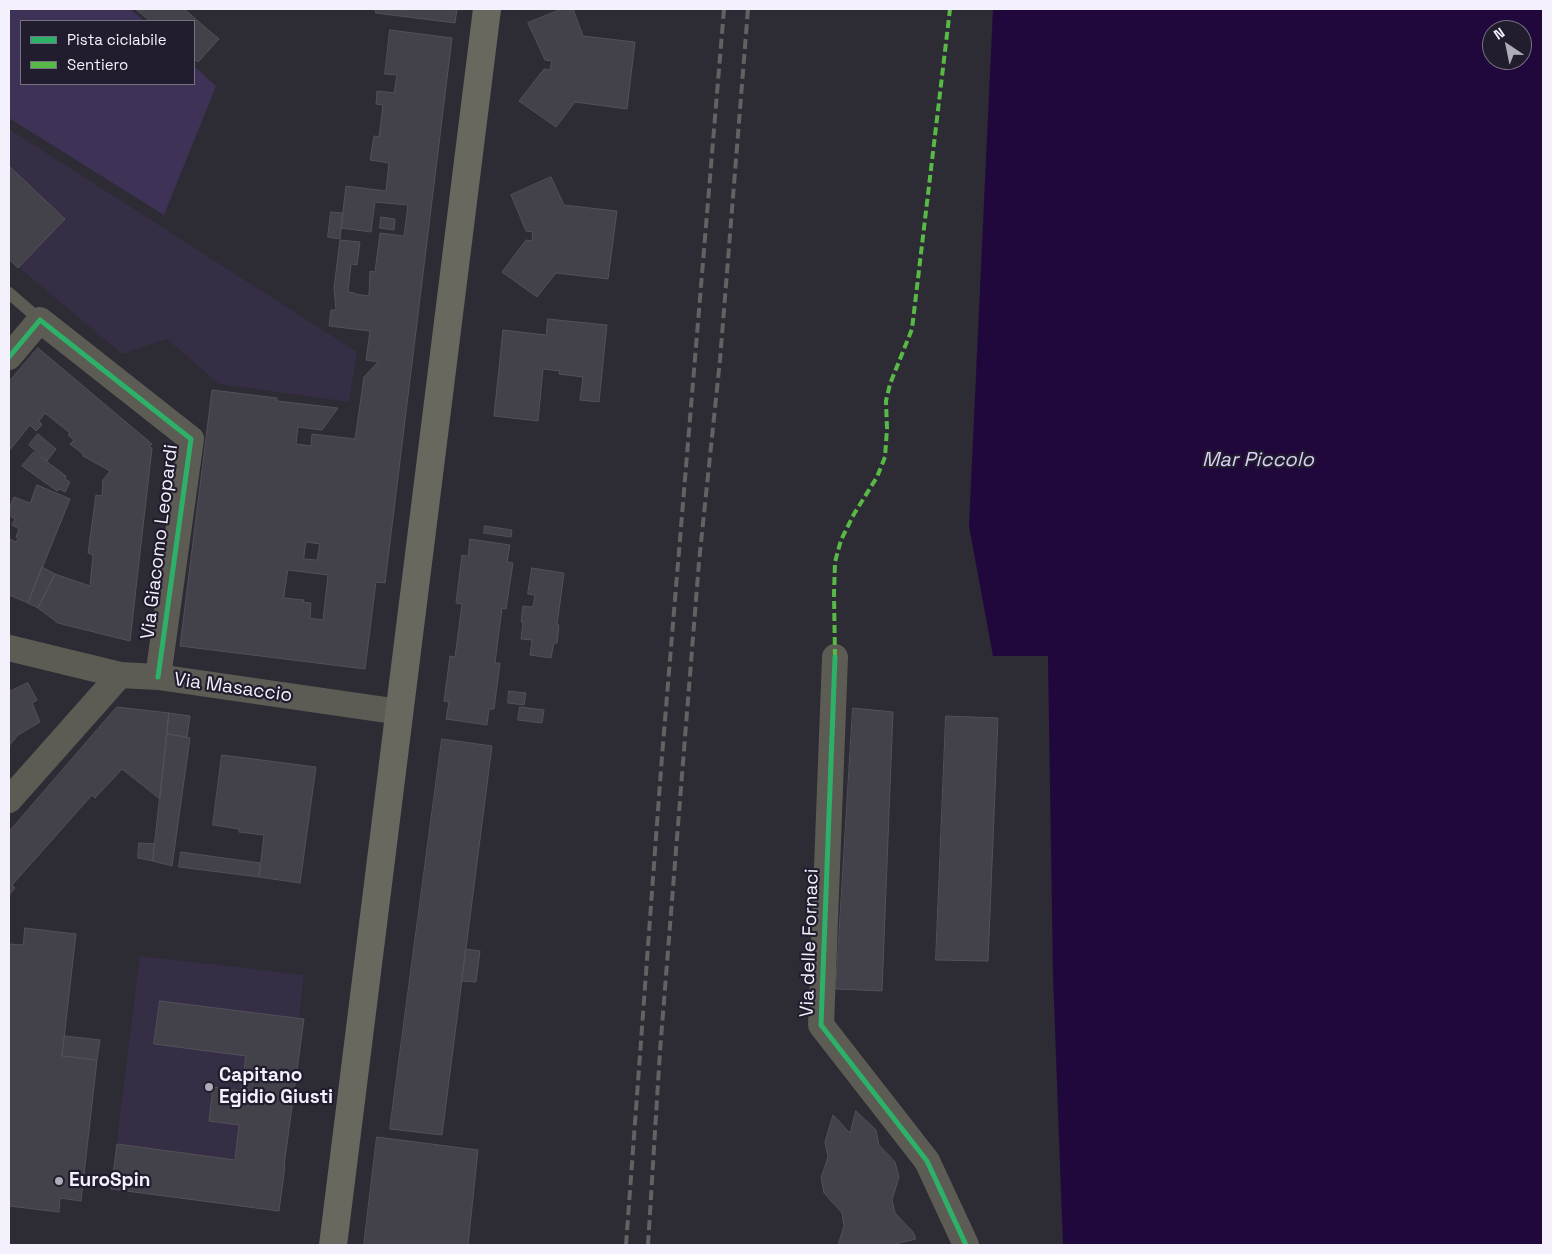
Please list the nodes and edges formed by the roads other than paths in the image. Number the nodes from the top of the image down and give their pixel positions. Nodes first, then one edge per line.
1 (487, 9) edge
2 (9, 293) edge
3 (40, 320) junction
4 (9, 357) edge
5 (9, 648) edge
6 (835, 657) dead end
7 (120, 675) junction
8 (158, 677) junction
9 (400, 712) junction
10 (9, 800) edge
11 (333, 1245) edge
12 (966, 1245) edge

1 - 9 main road
2 - 3 lane
3 - 4 street
3 - 8 street, Via Giacomo Leopardi
5 - 7 street, Via Masaccio
6 - 12 street, Via delle Fornaci
7 - 8 street, Via Masaccio
7 - 10 street
8 - 9 street, Via Masaccio
9 - 11 main road

